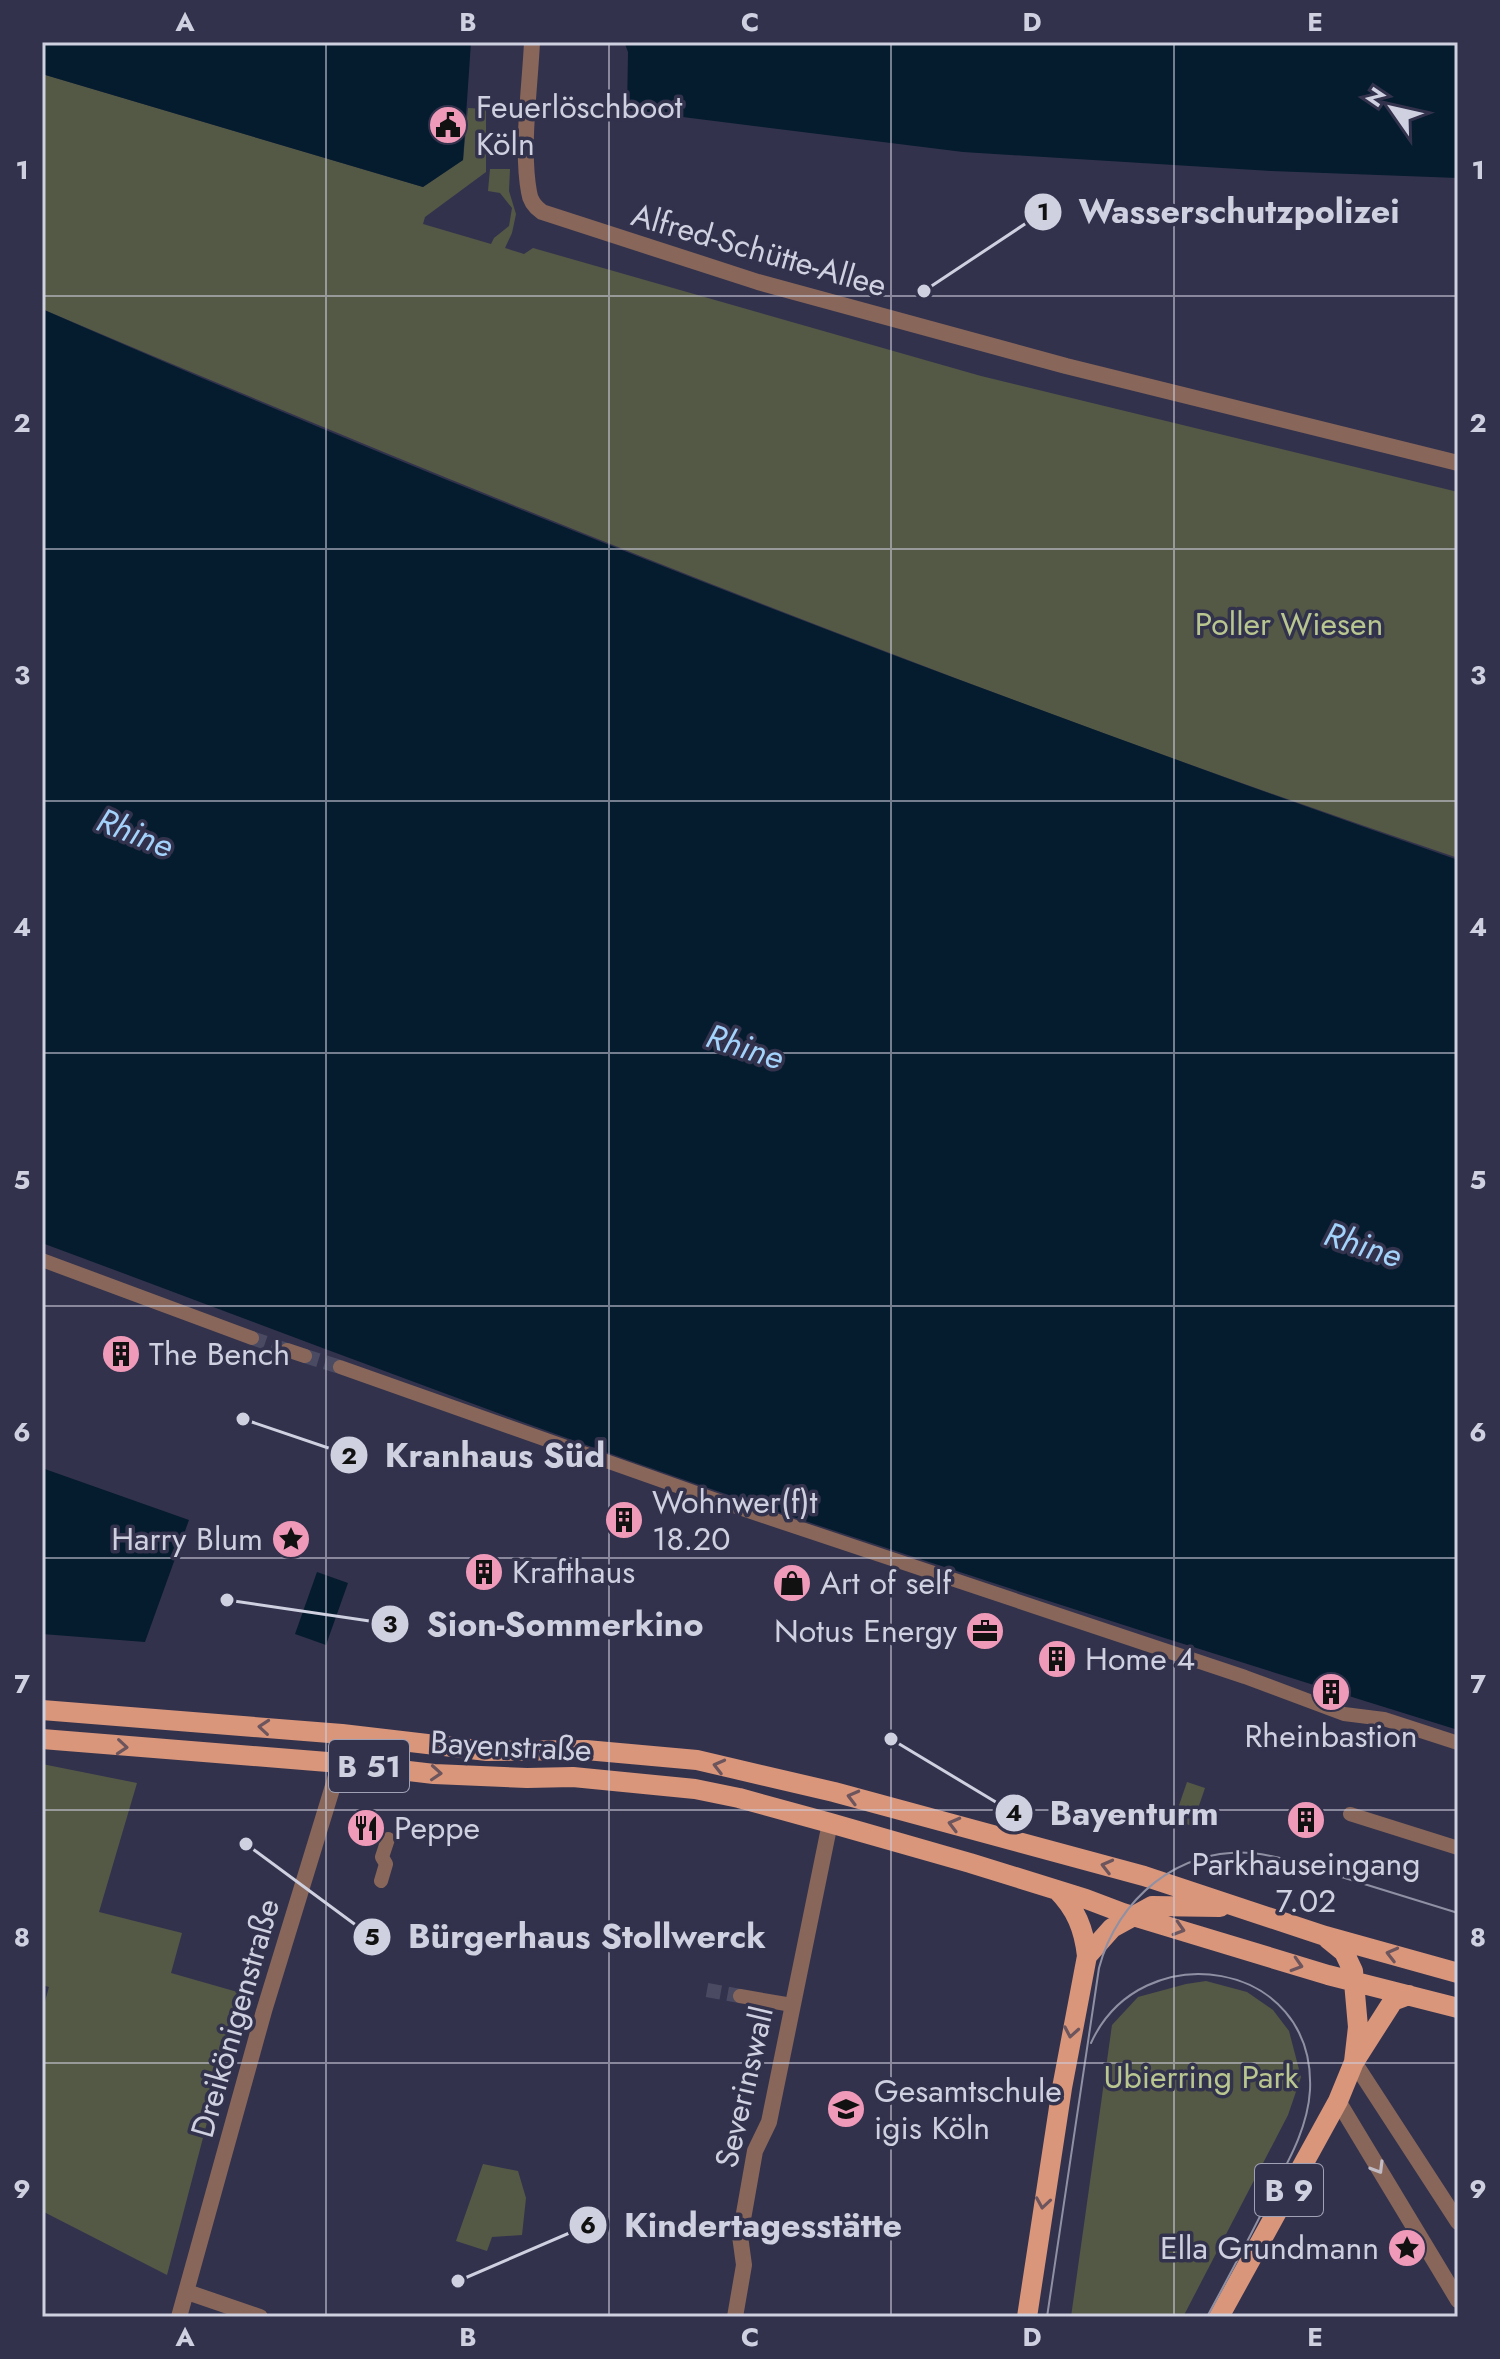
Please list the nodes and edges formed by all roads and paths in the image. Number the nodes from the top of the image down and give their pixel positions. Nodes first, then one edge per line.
1 (532, 42) edge
2 (1458, 463) edge
3 (42, 1260) edge
4 (252, 1338) tunnel mouth
5 (287, 1350) tunnel mouth
6 (305, 1356) tunnel mouth
7 (340, 1367) tunnel mouth
8 (948, 1579) junction
9 (943, 1594) dead end
10 (42, 1710) edge
11 (342, 1734) junction
12 (42, 1739) edge
13 (1458, 1743) edge
14 (340, 1763) junction
15 (910, 1812) junction
16 (1350, 1814) dead end
17 (830, 1823) junction
18 (388, 1839) dead end
19 (901, 1844) junction
20 (1458, 1848) edge
21 (1069, 1857) junction
22 (381, 1881) dead end
23 (1057, 1890) junction
24 (1237, 1907) junction
25 (1133, 1916) junction
26 (1325, 1936) junction
27 (1087, 1956) junction
28 (1458, 1973) edge
29 (1354, 1981) junction
30 (1409, 1995) junction
31 (740, 1996) tunnel mouth
32 (792, 2005) junction
33 (1458, 2008) edge
34 (1354, 2062) junction
35 (1338, 2101) junction
36 (1458, 2222) edge
37 (187, 2292) junction
38 (1458, 2300) edge
39 (179, 2317) edge
40 (260, 2317) edge
41 (735, 2317) edge
42 (1027, 2317) edge
43 (1219, 2317) edge

1 - 2 street, Alfred-Schütte-Allee
3 - 4 street
5 - 6 street
7 - 8 street
8 - 9 street
8 - 13 street
11 -> 10 main road, Bayenstraße / B 51
11 - 14 street, Dreikönigenstraße
15 -> 11 main road, Bayenstraße / B 51
12 -> 14 main road, Bayenstraße / B 51
14 -> 17 main road, Bayenstraße / B 51
14 - 37 street, Dreikönigenstraße
15 - 19 main road
21 -> 15 main road, B 51
16 - 20 street
17 - 19 main road, B 51
17 - 32 street, Severinswall
18 - 22 street
19 - 23 main road, B 51
21 - 23 main road
24 -> 21 main road, B 51
23 - 25 main road, B 51
23 - 27 main road
24 - 25 main road
24 - 26 main road
25 - 27 main road
25 -> 29 main road, B 51
28 -> 26 main road
26 - 29 main road, B 9
27 -> 42 main road
29 - 30 main road, B 51
29 - 34 main road, B 9
30 - 33 main road, B 51
30 - 34 main road, B 9
31 - 32 street
32 - 41 street, Severinswall
34 - 35 main road, B 9
34 - 36 street
35 -> 38 street
35 - 43 main road, B 9
37 - 39 street, Dreikönigenstraße
37 - 40 street

